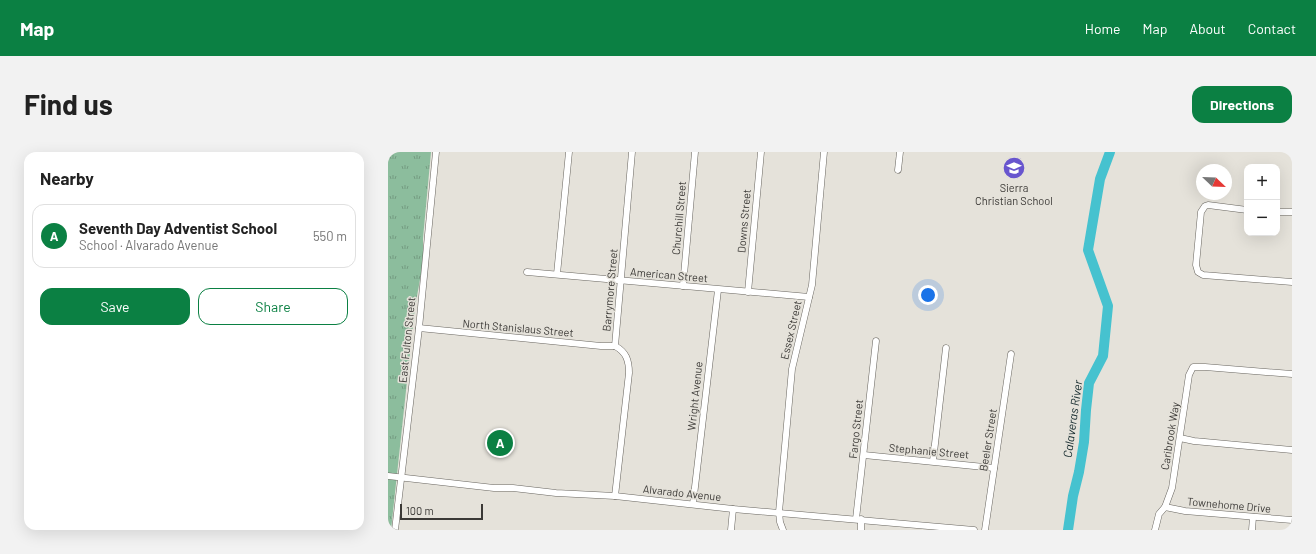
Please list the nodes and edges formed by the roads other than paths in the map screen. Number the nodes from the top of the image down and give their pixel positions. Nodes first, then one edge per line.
1 (436, 152) edge
2 (569, 152) edge
3 (632, 152) edge
4 (695, 152) edge
5 (760, 152) edge
6 (824, 152) edge
7 (900, 152) edge
8 (898, 170) dead end
9 (1244, 210) edge
10 (1280, 212) edge
11 (1292, 212) edge
12 (527, 272) dead end
13 (557, 274) junction
14 (620, 280) junction
15 (1292, 282) edge
16 (683, 286) junction
17 (718, 290) junction
18 (748, 292) junction
19 (809, 297) junction
20 (419, 328) junction
21 (876, 341) dead end
22 (615, 346) junction
23 (946, 348) dead end
24 (1011, 354) dead end
25 (1292, 374) edge
26 (1180, 438) junction
27 (1292, 450) edge
28 (864, 455) junction
29 (933, 461) junction
30 (994, 468) junction
31 (388, 476) edge
32 (401, 478) junction
33 (615, 496) junction
34 (693, 504) junction
35 (1165, 507) junction
36 (733, 509) junction
37 (779, 512) junction
38 (1253, 517) junction
39 (859, 519) junction
40 (1292, 520) edge
41 (395, 530) edge
42 (731, 530) edge
43 (783, 530) edge
44 (861, 530) edge
45 (974, 530) edge
46 (984, 530) edge
47 (1155, 530) edge
48 (1252, 530) edge

1 - 20 street, East Fulton Street
2 - 13 street
3 - 14 street, Barrymore Street
4 - 16 street, Churchill Street
5 - 18 street, Downs Street
6 - 19 street, Essex Street
7 - 8 street
9 - 15 street
10 - 11 street
12 - 13 street, American Street
13 - 14 street, American Street
14 - 16 street, American Street
14 - 22 street, Barrymore Street
16 - 17 street, American Street
17 - 18 street, American Street
17 - 34 street, Wright Avenue
18 - 19 street, American Street
19 - 37 street, Essex Street
20 - 22 street, North Stanislaus Street
20 - 32 street, East Fulton Street
21 - 28 street, Fargo Street
22 - 33 street, Barrymore Street
23 - 29 street
24 - 30 street, Beeler Street
25 - 26 street, Caribrook Way
26 - 27 street
26 - 35 street, Caribrook Way
28 - 29 street, Stephanie Street
28 - 39 street, Fargo Street
29 - 30 street, Stephanie Street
30 - 46 street, Beeler Street
31 - 32 street, Alvarado Avenue
32 - 33 street, Alvarado Avenue
32 - 41 street, East Fulton Street
33 - 34 street, Alvarado Avenue
34 - 36 street, Alvarado Avenue
35 - 38 street, Townehome Drive
35 - 47 street, Caribrook Way
36 - 37 street, Alvarado Avenue
36 - 42 street
37 - 39 street, Alvarado Avenue
37 - 43 street, Essex Street
38 - 40 street, Townehome Drive
38 - 48 street
39 - 44 street, Fargo Street
39 - 45 street, Alvarado Avenue

